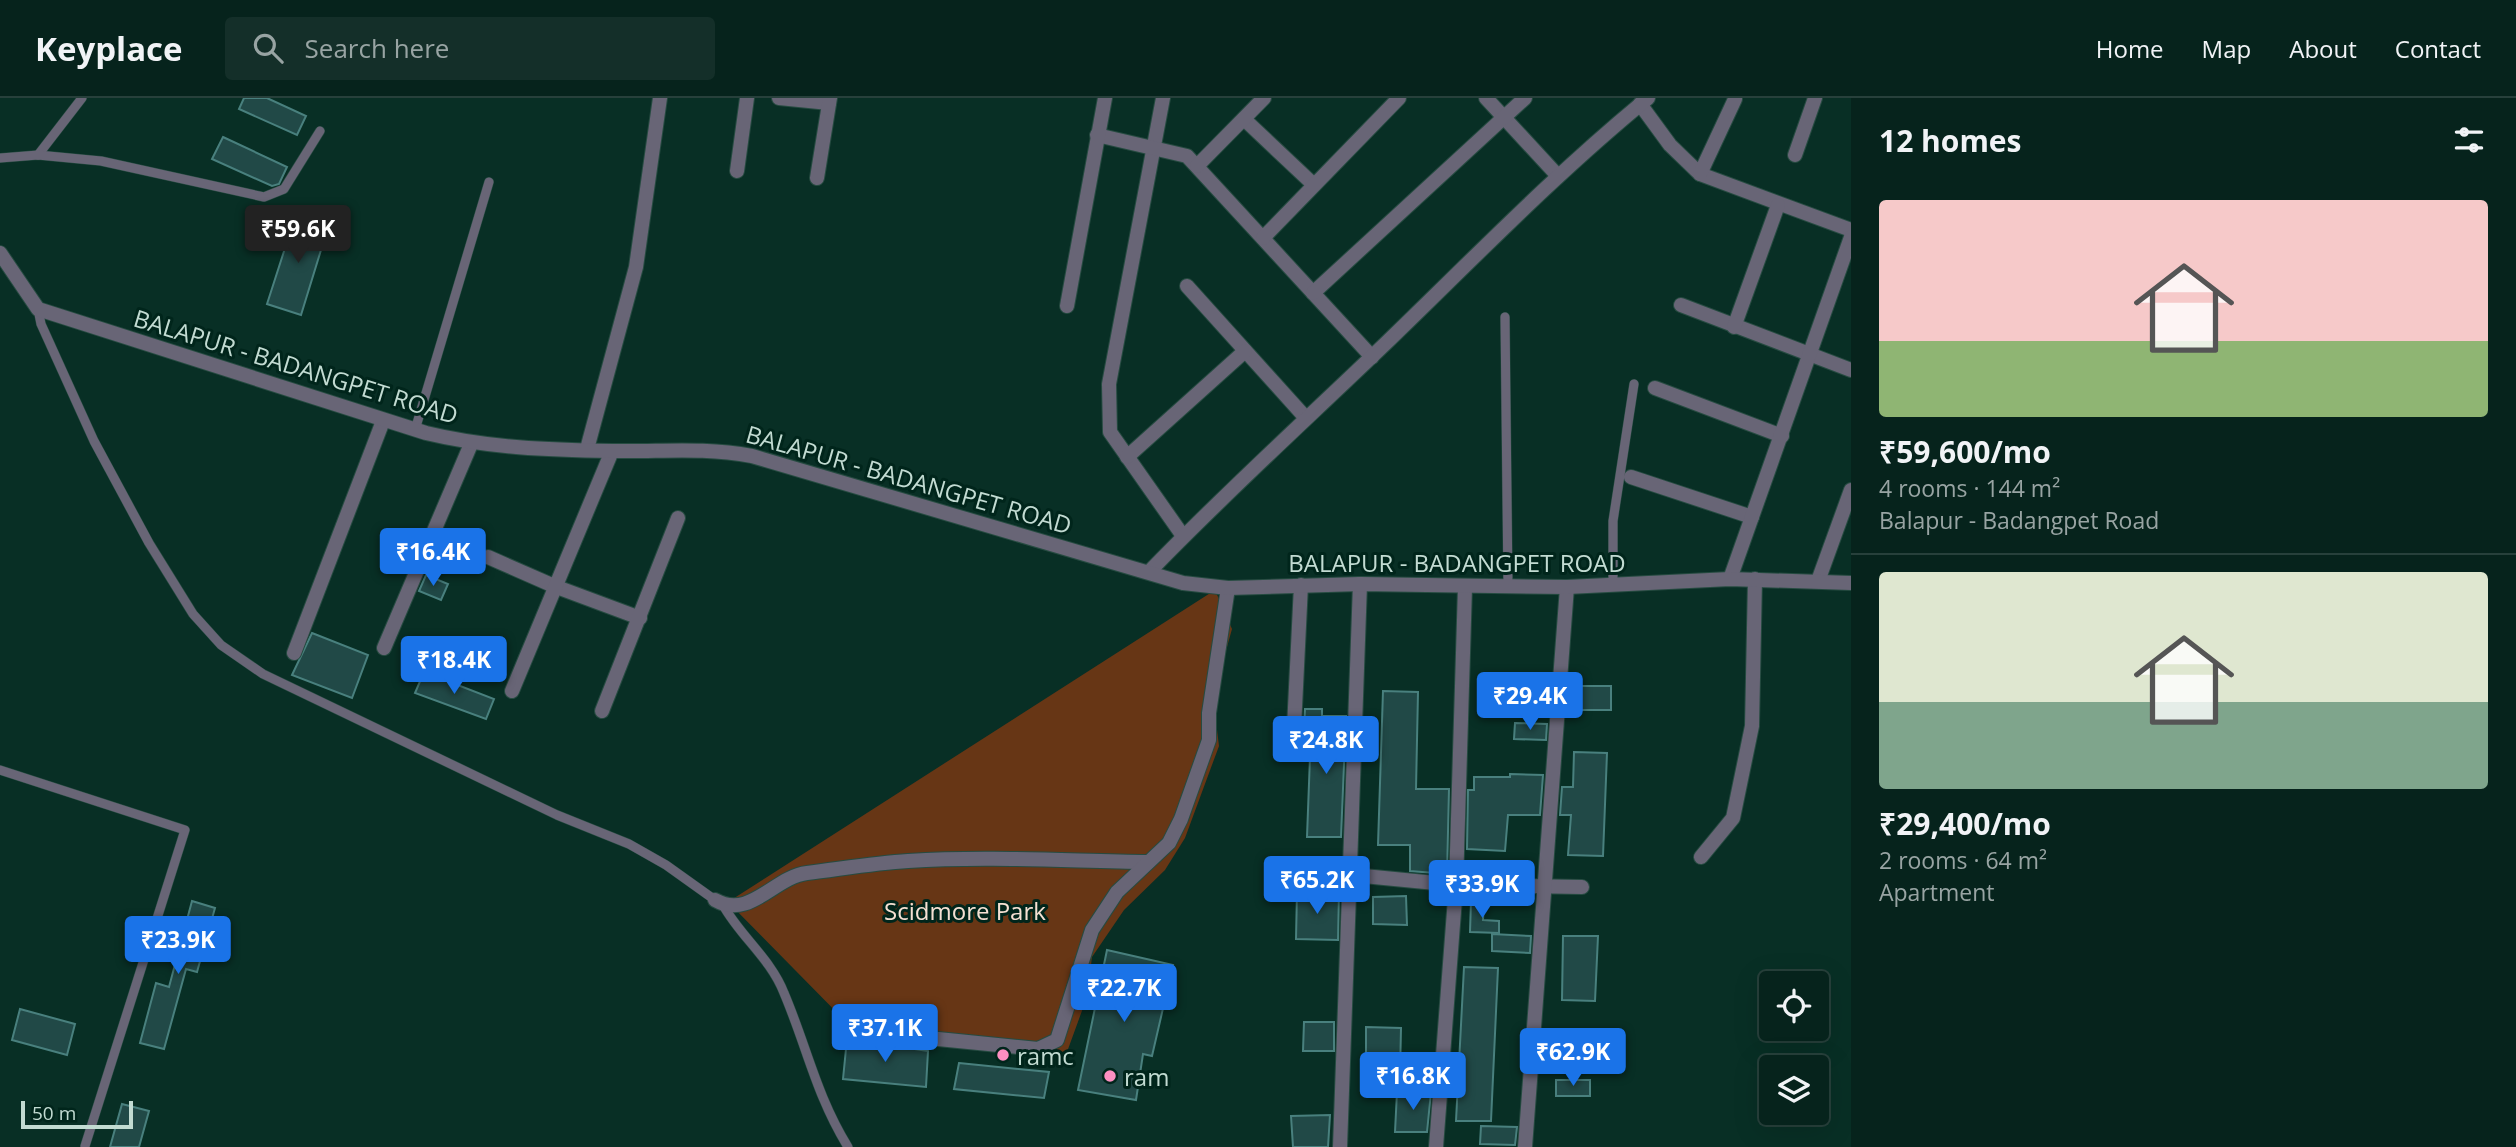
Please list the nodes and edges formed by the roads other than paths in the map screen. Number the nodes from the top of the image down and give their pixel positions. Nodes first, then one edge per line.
1 (82, 98) edge
2 (660, 98) edge
3 (747, 98) edge
4 (779, 98) edge
5 (1105, 98) edge
6 (1163, 98) edge
7 (1264, 98) edge
8 (1399, 98) edge
9 (1486, 98) edge
10 (1524, 98) edge
11 (1815, 98) edge
12 (1735, 99) edge
13 (829, 100) edge
14 (1644, 101) edge
15 (1504, 117) junction
16 (1244, 118) junction
17 (320, 131) dead end
18 (1097, 135) junction
19 (1154, 147) junction
20 (38, 155) junction
21 (1795, 155) dead end
22 (0, 158) edge
23 (1197, 166) junction
24 (737, 172) dead end
25 (1700, 174) junction
26 (1558, 176) junction
27 (817, 178) dead end
28 (489, 182) dead end
29 (1314, 185) junction
30 (1778, 205) junction
31 (1851, 230) edge
32 (1851, 237) edge
33 (1263, 238) junction
34 (0, 253) edge
35 (1187, 286) dead end
36 (1313, 293) junction
37 (1681, 305) dead end
38 (1067, 306) dead end
39 (38, 309) junction
40 (1505, 317) dead end
41 (1734, 327) junction
42 (1245, 351) junction
43 (1812, 355) junction
44 (1372, 357) junction
45 (1851, 370) edge
46 (1634, 384) dead end
47 (1655, 388) dead end
48 (1305, 416) junction
49 (383, 421) junction
50 (415, 430) junction
51 (1782, 436) junction
52 (471, 444) junction
53 (587, 449) junction
54 (612, 451) junction
55 (1127, 457) junction
56 (1630, 477) dead end
57 (1851, 490) edge
58 (1752, 517) junction
59 (678, 518) dead end
60 (1183, 536) junction
61 (488, 557) dead end
62 (1149, 572) junction
63 (1730, 579) junction
64 (1755, 579) junction
65 (1818, 581) junction
66 (1851, 583) edge
67 (1360, 584) junction
68 (1613, 584) junction
69 (1301, 585) junction
70 (554, 586) junction
71 (1465, 587) junction
72 (1508, 587) junction
73 (1567, 587) junction
74 (1228, 588) junction
75 (640, 618) junction
76 (384, 648) dead end
77 (294, 653) dead end
78 (512, 691) dead end
79 (602, 711) dead end
80 (1293, 748) dead end
81 (0, 770) edge
82 (1701, 858) dead end
83 (1148, 862) junction
84 (1302, 870) dead end
85 (1351, 873) junction
86 (1456, 885) junction
87 (1546, 885) junction
88 (1582, 887) dead end
89 (719, 902) junction
90 (938, 1039) dead end
91 (85, 1146) edge
92 (848, 1147) edge
93 (1340, 1147) edge
94 (1436, 1147) edge
95 (1525, 1147) edge

1 - 20 lane
2 - 53 street
3 - 24 street
4 - 13 street
5 - 18 street
6 - 19 street
7 - 16 street
8 - 29 street
9 - 15 street
10 - 15 street
11 - 21 street
12 - 25 street
13 - 27 street
14 - 25 street
14 - 26 street
15 - 26 street
15 - 36 street
16 - 23 street
16 - 29 street
17 - 20 lane
18 - 19 street
18 - 38 street
19 - 23 street
19 - 55 street
20 - 22 lane
23 - 33 street
25 - 30 street
26 - 44 street
28 - 50 lane
29 - 33 street
30 - 31 street
30 - 41 street
32 - 43 street
33 - 36 street
34 - 39 street
35 - 42 street
36 - 44 street
37 - 41 street
39 - 49 street, BALAPUR - BADANGPET ROAD
39 - 89 lane
40 - 72 lane
41 - 43 street
42 - 48 street
42 - 55 street
43 - 45 street
43 - 51 street
44 - 48 street
46 - 68 lane
47 - 51 street
48 - 60 street
49 - 50 street, BALAPUR - BADANGPET ROAD
49 - 77 street
50 - 52 street, BALAPUR - BADANGPET ROAD
51 - 58 street
52 - 53 street, BALAPUR - BADANGPET ROAD
52 - 76 street
53 - 54 street, BALAPUR - BADANGPET ROAD
54 - 62 street, BALAPUR - BADANGPET ROAD
54 - 70 street
55 - 60 street
56 - 58 street
57 - 65 street
58 - 63 street
59 - 75 street
60 - 62 street
61 - 70 street
62 - 74 street, BALAPUR - BADANGPET ROAD
63 - 64 street, BALAPUR - BADANGPET ROAD
63 - 68 street, BALAPUR - BADANGPET ROAD
64 - 65 street, BALAPUR - BADANGPET ROAD
64 - 82 street
65 - 66 street, BALAPUR - BADANGPET ROAD
67 - 69 street, BALAPUR - BADANGPET ROAD
67 - 71 street, BALAPUR - BADANGPET ROAD
67 - 85 street
68 - 73 street, BALAPUR - BADANGPET ROAD
69 - 74 street, BALAPUR - BADANGPET ROAD
69 - 80 street
70 - 75 street
70 - 78 street
71 - 72 street, BALAPUR - BADANGPET ROAD
71 - 86 street
72 - 73 street, BALAPUR - BADANGPET ROAD
73 - 87 street
74 - 83 street
75 - 79 street
81 - 91 lane
83 - 89 street
83 - 90 street
84 - 85 street
85 - 86 street
85 - 93 street
86 - 87 street
86 - 94 street
87 - 88 street
87 - 95 street
89 - 92 lane

